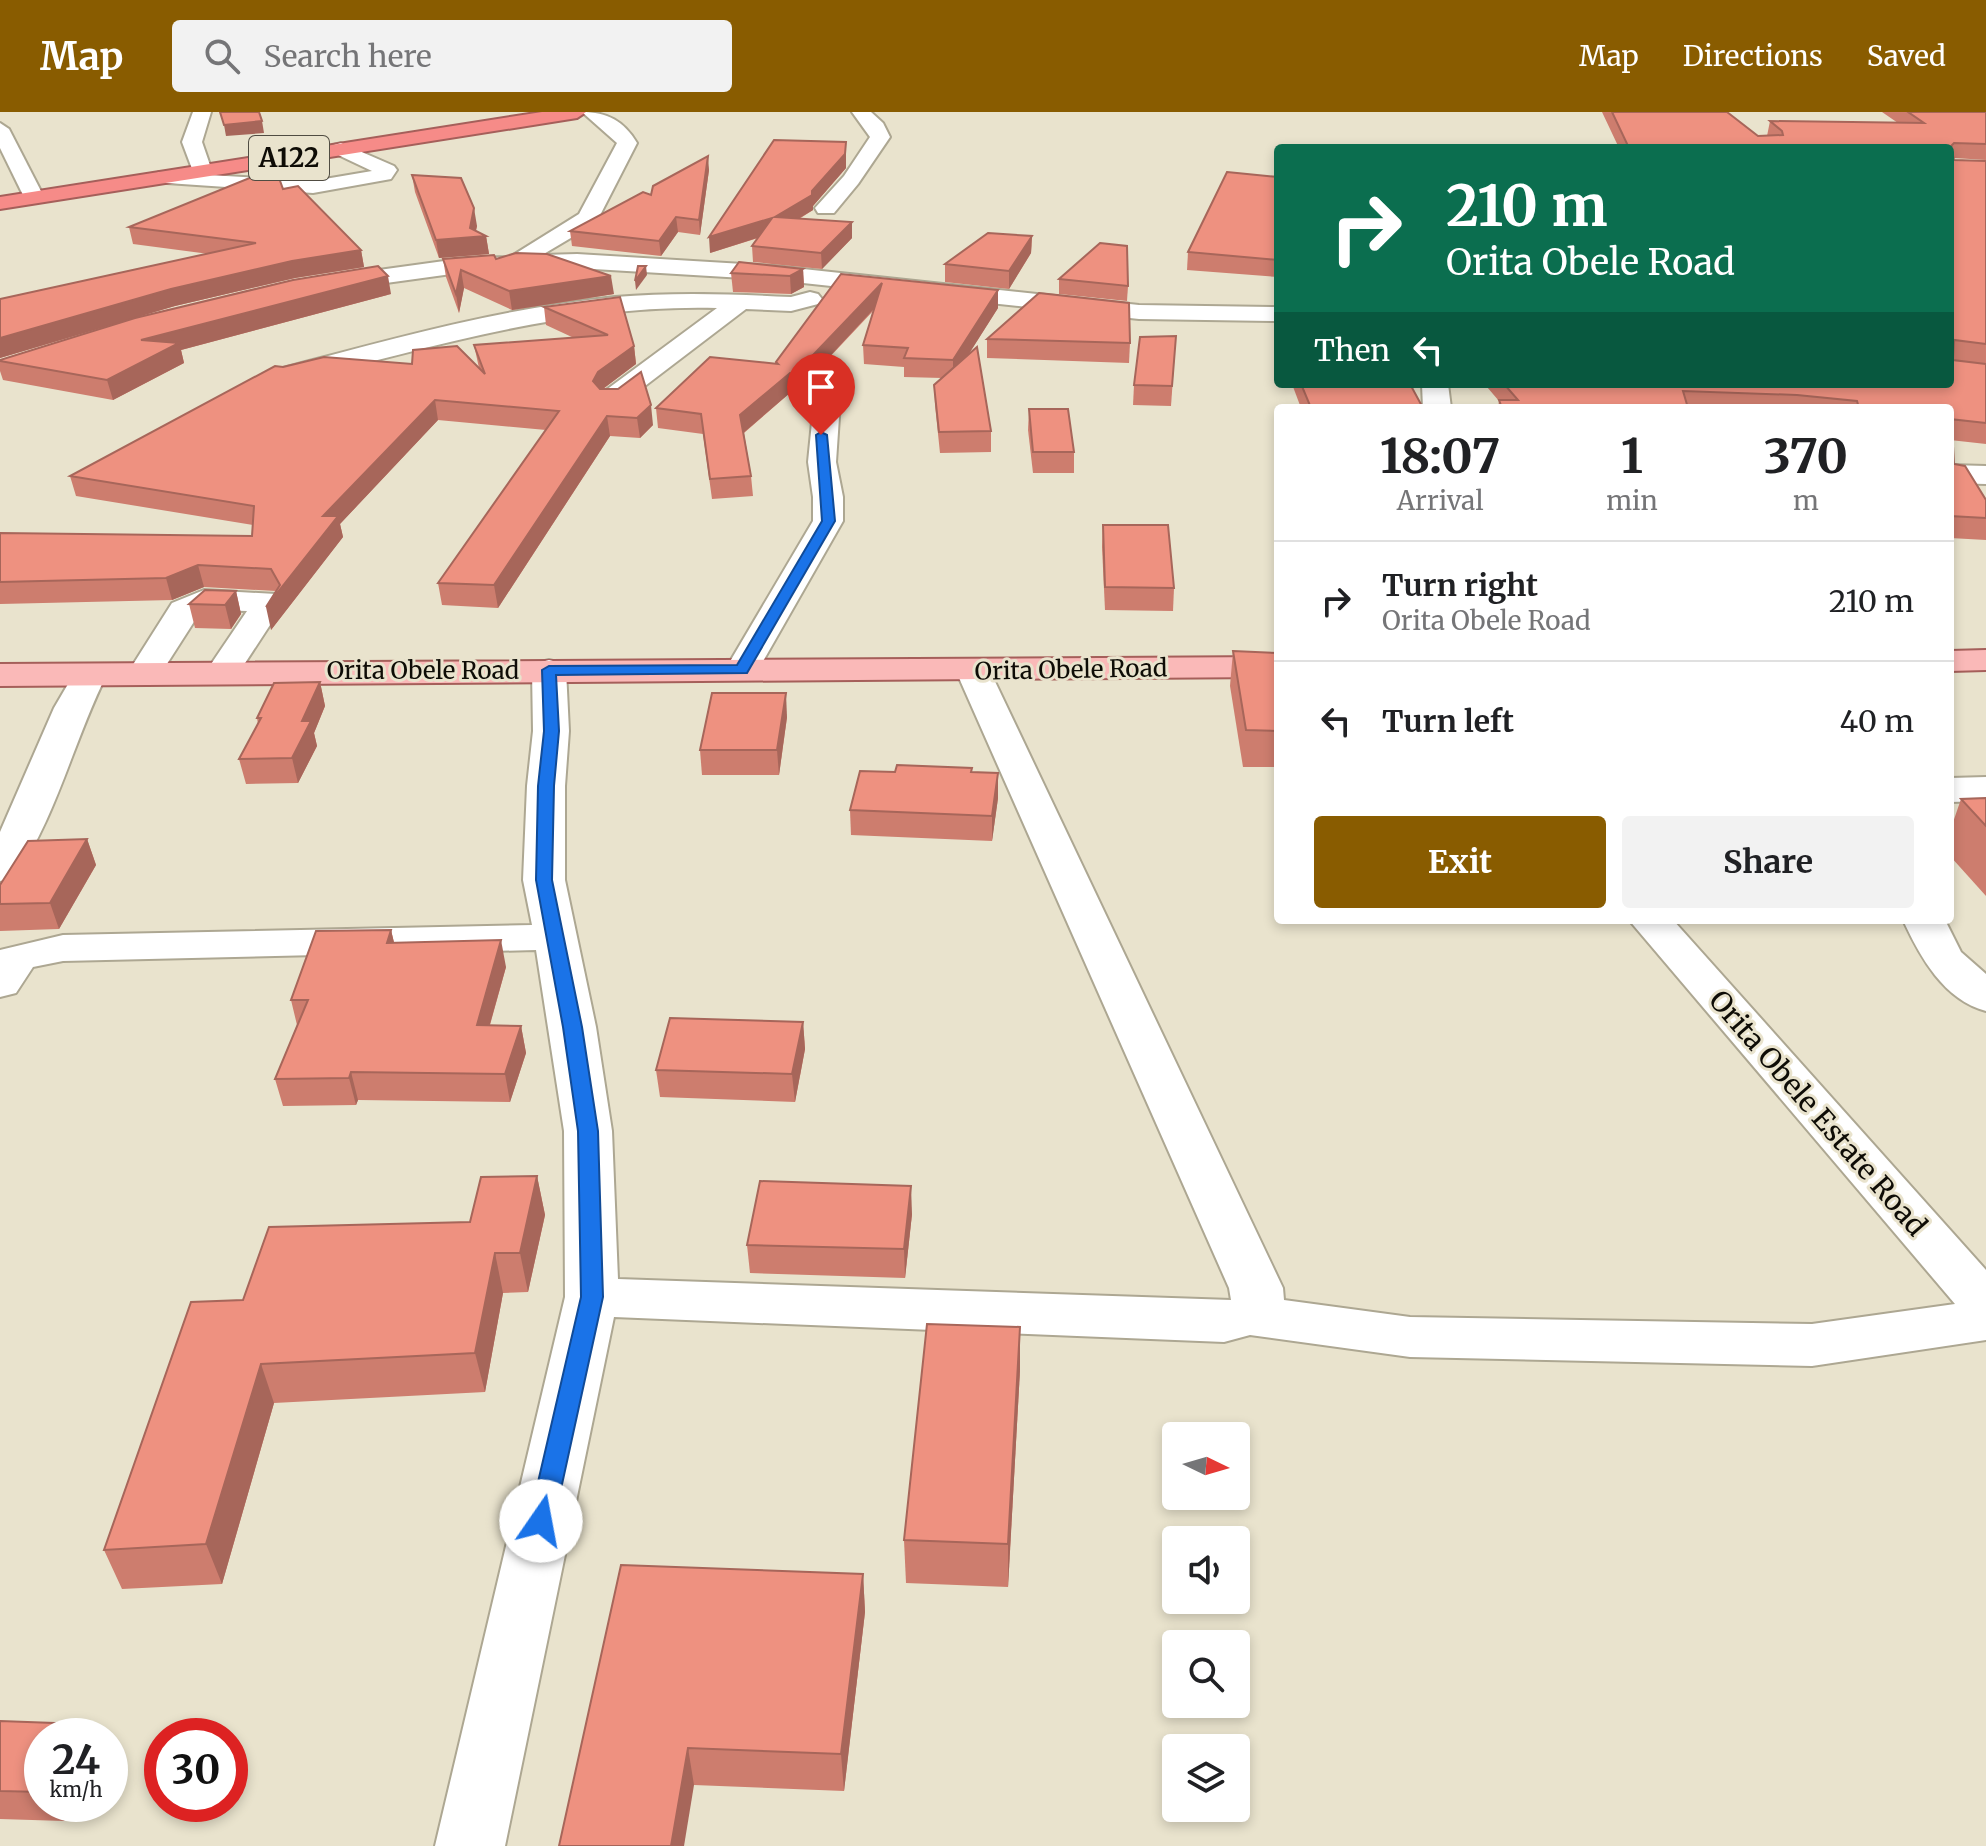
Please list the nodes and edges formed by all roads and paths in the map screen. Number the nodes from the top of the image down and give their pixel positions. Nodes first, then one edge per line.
1 (10, 112) edge
2 (202, 112) edge
3 (577, 112) edge
4 (591, 112) edge
5 (861, 112) edge
6 (0, 113) edge
7 (0, 129) edge
8 (341, 149) junction
9 (202, 171) junction
10 (159, 178) junction
11 (34, 197) junction
12 (0, 203) edge
13 (826, 208) dead end
14 (517, 262) junction
15 (832, 279) junction
16 (309, 287) edge
17 (740, 302) junction
18 (1274, 314) edge
19 (286, 375) edge
20 (611, 399) edge
21 (827, 402) dead end
22 (1954, 474) edge
23 (1986, 475) edge
24 (1986, 660) edge
25 (1954, 661) edge
26 (1274, 667) edge
27 (549, 670) junction
28 (742, 670) junction
29 (973, 671) junction
30 (222, 673) junction
31 (90, 674) junction
32 (144, 674) junction
33 (0, 675) edge
34 (1986, 789) edge
35 (1954, 790) edge
36 (0, 869) edge
37 (1653, 924) edge
38 (1926, 924) edge
39 (553, 937) junction
40 (6, 963) edge
41 (1986, 997) edge
42 (592, 1297) junction
43 (1986, 1305) edge
44 (1250, 1315) junction
45 (1986, 1320) edge
46 (470, 1846) edge

1 - 6 street
2 - 9 street
3 - 8 highway, A122
4 - 14 street
5 - 13 street
7 - 11 street
8 - 9 highway, A122
8 - 10 street
9 - 10 highway, A122
10 - 11 highway, A122
11 - 12 highway, A122
14 - 15 street
14 - 16 street
15 - 17 street
15 - 18 street
17 - 19 street
17 - 20 street
21 - 28 street
22 - 23 street
24 - 25 main road
26 - 29 main road, Orita Obele Road
27 - 28 main road, Orita Obele Road
27 - 30 main road, Orita Obele Road
27 - 39 street
28 - 29 main road, Orita Obele Road
29 - 44 street
30 - 32 main road, Orita Obele Road
30 - 32 street
31 - 32 main road, Orita Obele Road
31 - 33 main road, Orita Obele Road
31 - 36 street
34 - 35 street
37 - 43 street, Orita Obele Estate Road
38 - 41 street
39 - 40 street
39 - 42 street
42 - 44 street
42 - 46 street
44 - 45 street

